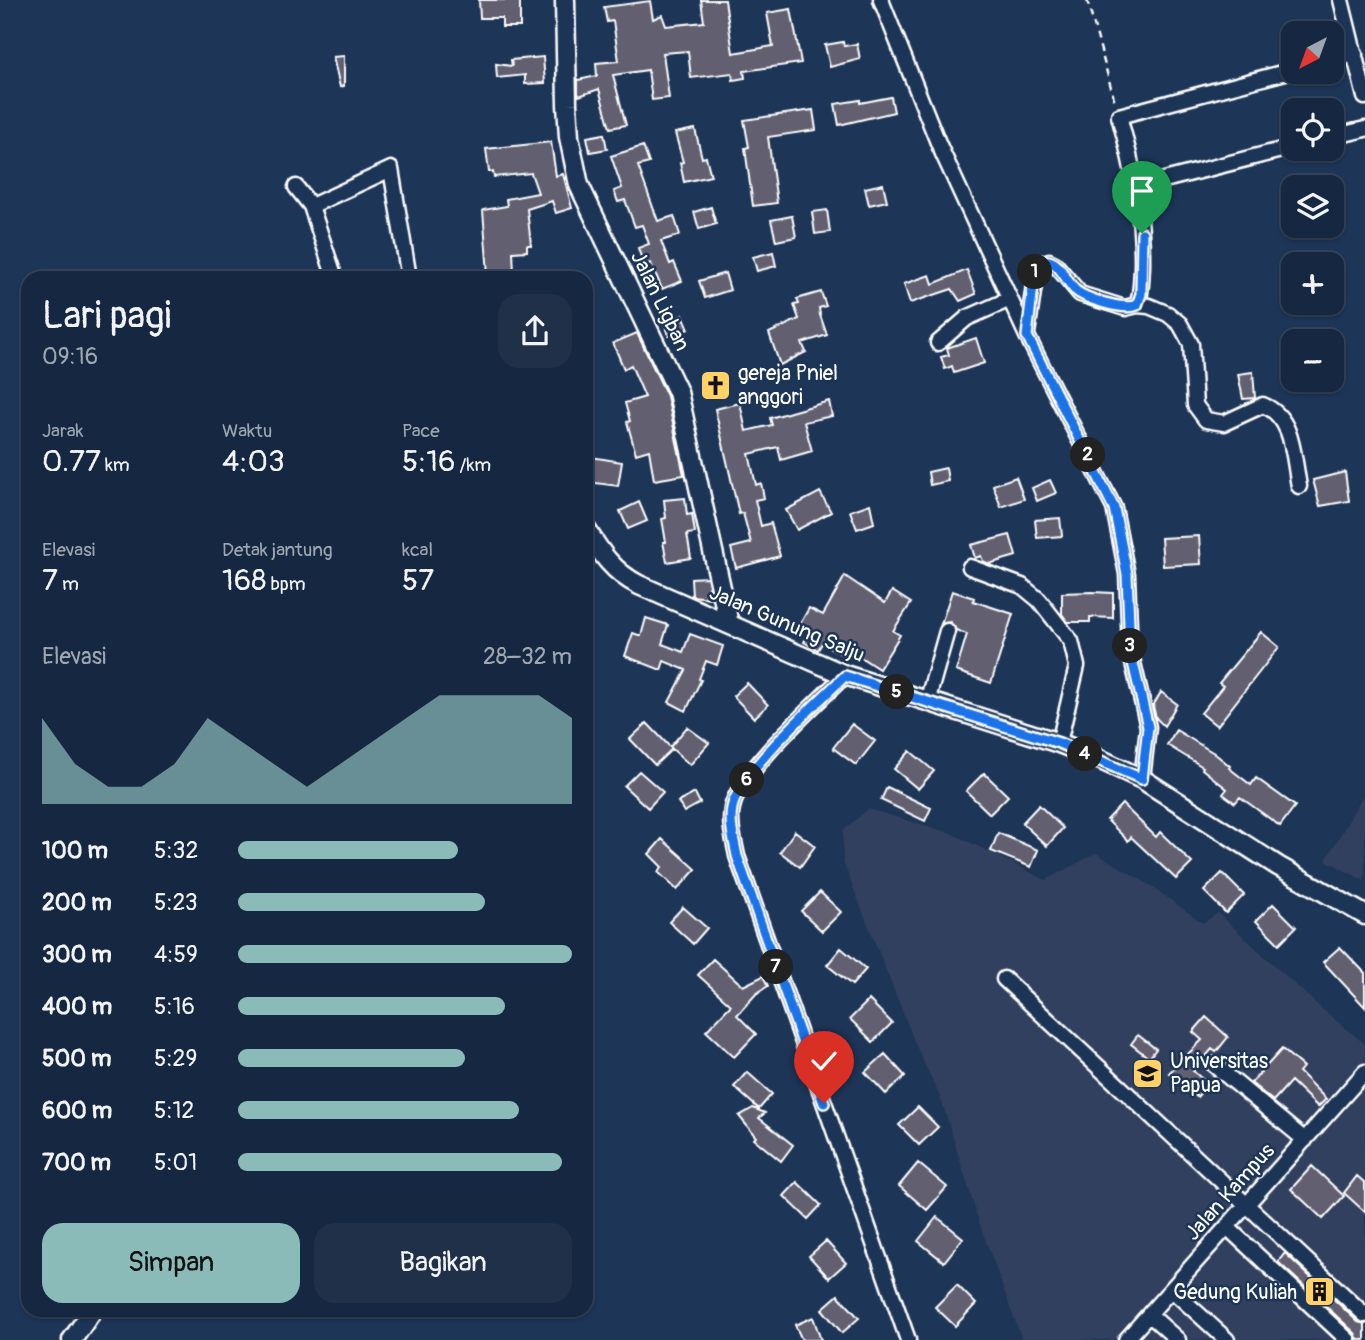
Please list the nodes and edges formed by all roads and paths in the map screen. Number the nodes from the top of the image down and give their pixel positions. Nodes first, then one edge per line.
1 (565, 0) edge
2 (881, 0) edge
3 (1087, 0) edge
4 (1341, 0) edge
5 (1354, 54) junction
6 (1344, 57) edge
7 (1281, 73) edge
8 (1365, 97) edge
9 (1119, 116) junction
10 (1365, 129) edge
11 (1344, 134) edge
12 (1281, 150) edge
13 (296, 187) dead end
14 (1137, 187) junction
15 (311, 206) junction
16 (333, 271) edge
17 (408, 271) edge
18 (1010, 299) junction
19 (1137, 305) junction
20 (1027, 336) junction
21 (938, 343) dead end
22 (1299, 486) dead end
23 (593, 540) edge
24 (970, 567) dead end
25 (729, 624) junction
26 (947, 631) dead end
27 (845, 676) junction
28 (927, 702) junction
29 (1059, 743) junction
30 (1142, 779) junction
31 (1365, 915) edge
32 (1004, 979) dead end
33 (1214, 1065) dead end
34 (1365, 1072) edge
35 (1305, 1140) junction
36 (1248, 1204) junction
37 (1227, 1227) junction
38 (1171, 1290) junction
39 (1150, 1315) junction
40 (1365, 1315) edge
41 (88, 1317) edge
42 (72, 1340) edge
43 (908, 1340) edge
44 (1127, 1340) edge
45 (1178, 1340) edge
46 (1227, 1340) edge
47 (1348, 1340) edge

1 - 25 main road, Jalan Ligban
2 - 18 street
3 - 9 path
4 - 5 street
5 - 6 street
5 - 8 street
7 - 9 street
9 - 14 street
10 - 11 street
12 - 14 street
13 - 15 street
14 - 19 street
15 - 16 street
15 - 17 street
18 - 20 street
18 - 21 street
19 - 20 street
19 - 22 street
20 - 30 street
23 - 25 main road, Jalan Gunung Salju
24 - 29 street
25 - 27 main road, Jalan Gunung Salju
26 - 28 street
27 - 28 main road, Jalan Gunung Salju
27 - 43 street
28 - 29 main road, Jalan Gunung Salju
29 - 30 main road, Jalan Gunung Salju
30 - 31 main road, Jalan Gunung Salju
32 - 36 street
33 - 35 street
34 - 35 street, Jalan Kampus
35 - 36 street, Jalan Kampus
36 - 37 street, Jalan Kampus
36 - 40 street
37 - 38 street, Jalan Kampus
37 - 47 street
38 - 39 street, Jalan Kampus
38 - 46 street
39 - 44 street, Jalan Kampus
39 - 45 street
41 - 42 main road

